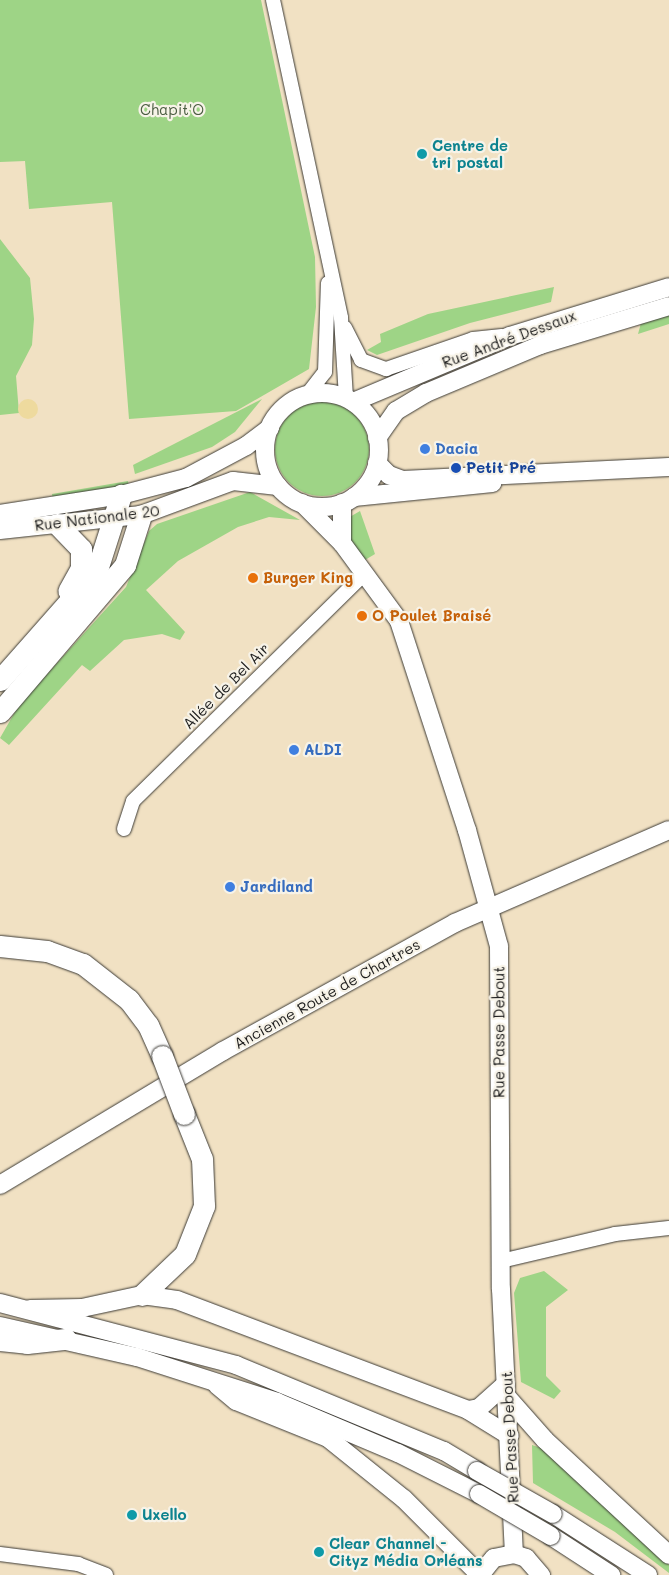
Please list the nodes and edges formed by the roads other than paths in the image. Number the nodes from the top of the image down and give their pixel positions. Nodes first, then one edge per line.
1 (273, 0) edge
2 (329, 265) junction
3 (669, 287) edge
4 (669, 306) edge
5 (341, 318) junction
6 (510, 336) junction
7 (306, 396) junction
8 (349, 400) junction
9 (270, 428) junction
10 (378, 438) junction
11 (377, 463) junction
12 (669, 467) edge
13 (533, 472) junction
14 (278, 486) junction
15 (121, 495) junction
16 (348, 500) junction
17 (302, 503) junction
18 (0, 514) edge
19 (141, 515) junction
20 (113, 518) junction
21 (57, 524) junction
22 (0, 530) edge
23 (342, 543) junction
24 (364, 574) junction
25 (52, 618) junction
26 (0, 680) edge
27 (0, 712) edge
28 (124, 830) dead end
29 (669, 830) edge
30 (487, 911) junction
31 (0, 946) edge
32 (0, 1185) edge
33 (669, 1228) edge
34 (501, 1261) junction
35 (142, 1295) junction
36 (0, 1303) edge
37 (30, 1308) junction
38 (0, 1326) edge
39 (66, 1339) junction
40 (0, 1340) edge
41 (208, 1379) junction
42 (507, 1391) junction
43 (468, 1410) junction
44 (545, 1440) junction
45 (510, 1441) junction
46 (0, 1554) edge
47 (514, 1554) junction
48 (669, 1555) edge
49 (70, 1564) junction
50 (85, 1575) edge
51 (106, 1575) edge
52 (480, 1575) edge
53 (541, 1575) edge
54 (611, 1575) edge
55 (648, 1575) edge

1 - 2 street
2 - 5 street
2 - 7 street
3 - 6 main road, Rue André Dessaux
4 - 10 main road, Rue André Dessaux
5 - 6 street
5 - 8 street
6 - 8 main road, Rue André Dessaux
7 - 8 main road
7 - 9 main road
8 - 10 main road
9 - 14 main road
9 - 15 main road, Rue Nationale 20
10 - 11 main road
11 - 13 main road
11 - 16 main road
12 - 13 main road
13 - 16 main road
14 - 17 main road, Rue Nationale 20
14 - 19 main road, Rue Nationale 20
15 - 18 main road, Rue Nationale 20
15 - 20 highway
16 - 17 main road
16 - 23 main road
17 - 23 main road, Rue Passe Debout
19 - 20 main road, Rue Nationale 20
19 - 27 highway
20 - 21 main road, Rue Nationale 20
20 - 25 highway
21 - 22 main road, Rue Nationale 20
21 - 25 highway
23 - 24 main road, Rue Passe Debout
24 - 28 street, Allée de Bel Air
24 - 30 main road, Rue Passe Debout
25 - 26 highway
29 - 30 main road, Ancienne Route de Chartres
30 - 32 main road, Ancienne Route de Chartres
30 - 34 main road, Rue Passe Debout
31 - 35 highway, bridge
33 - 34 street
34 - 42 main road, Rue Passe Debout
35 - 37 main road
35 - 43 main road
36 - 37 main road
37 - 55 main road, bridge
38 - 39 main road
39 - 40 highway
39 - 41 main road
41 - 52 main road
41 - 54 main road, bridge
42 - 43 main road
42 - 44 main road
42 - 45 main road, Rue Passe Debout
43 - 45 main road
44 - 45 main road
44 - 48 main road
45 - 47 main road, Rue Passe Debout
46 - 49 street
47 - 52 main road
47 - 53 main road
49 - 50 street
49 - 51 street

